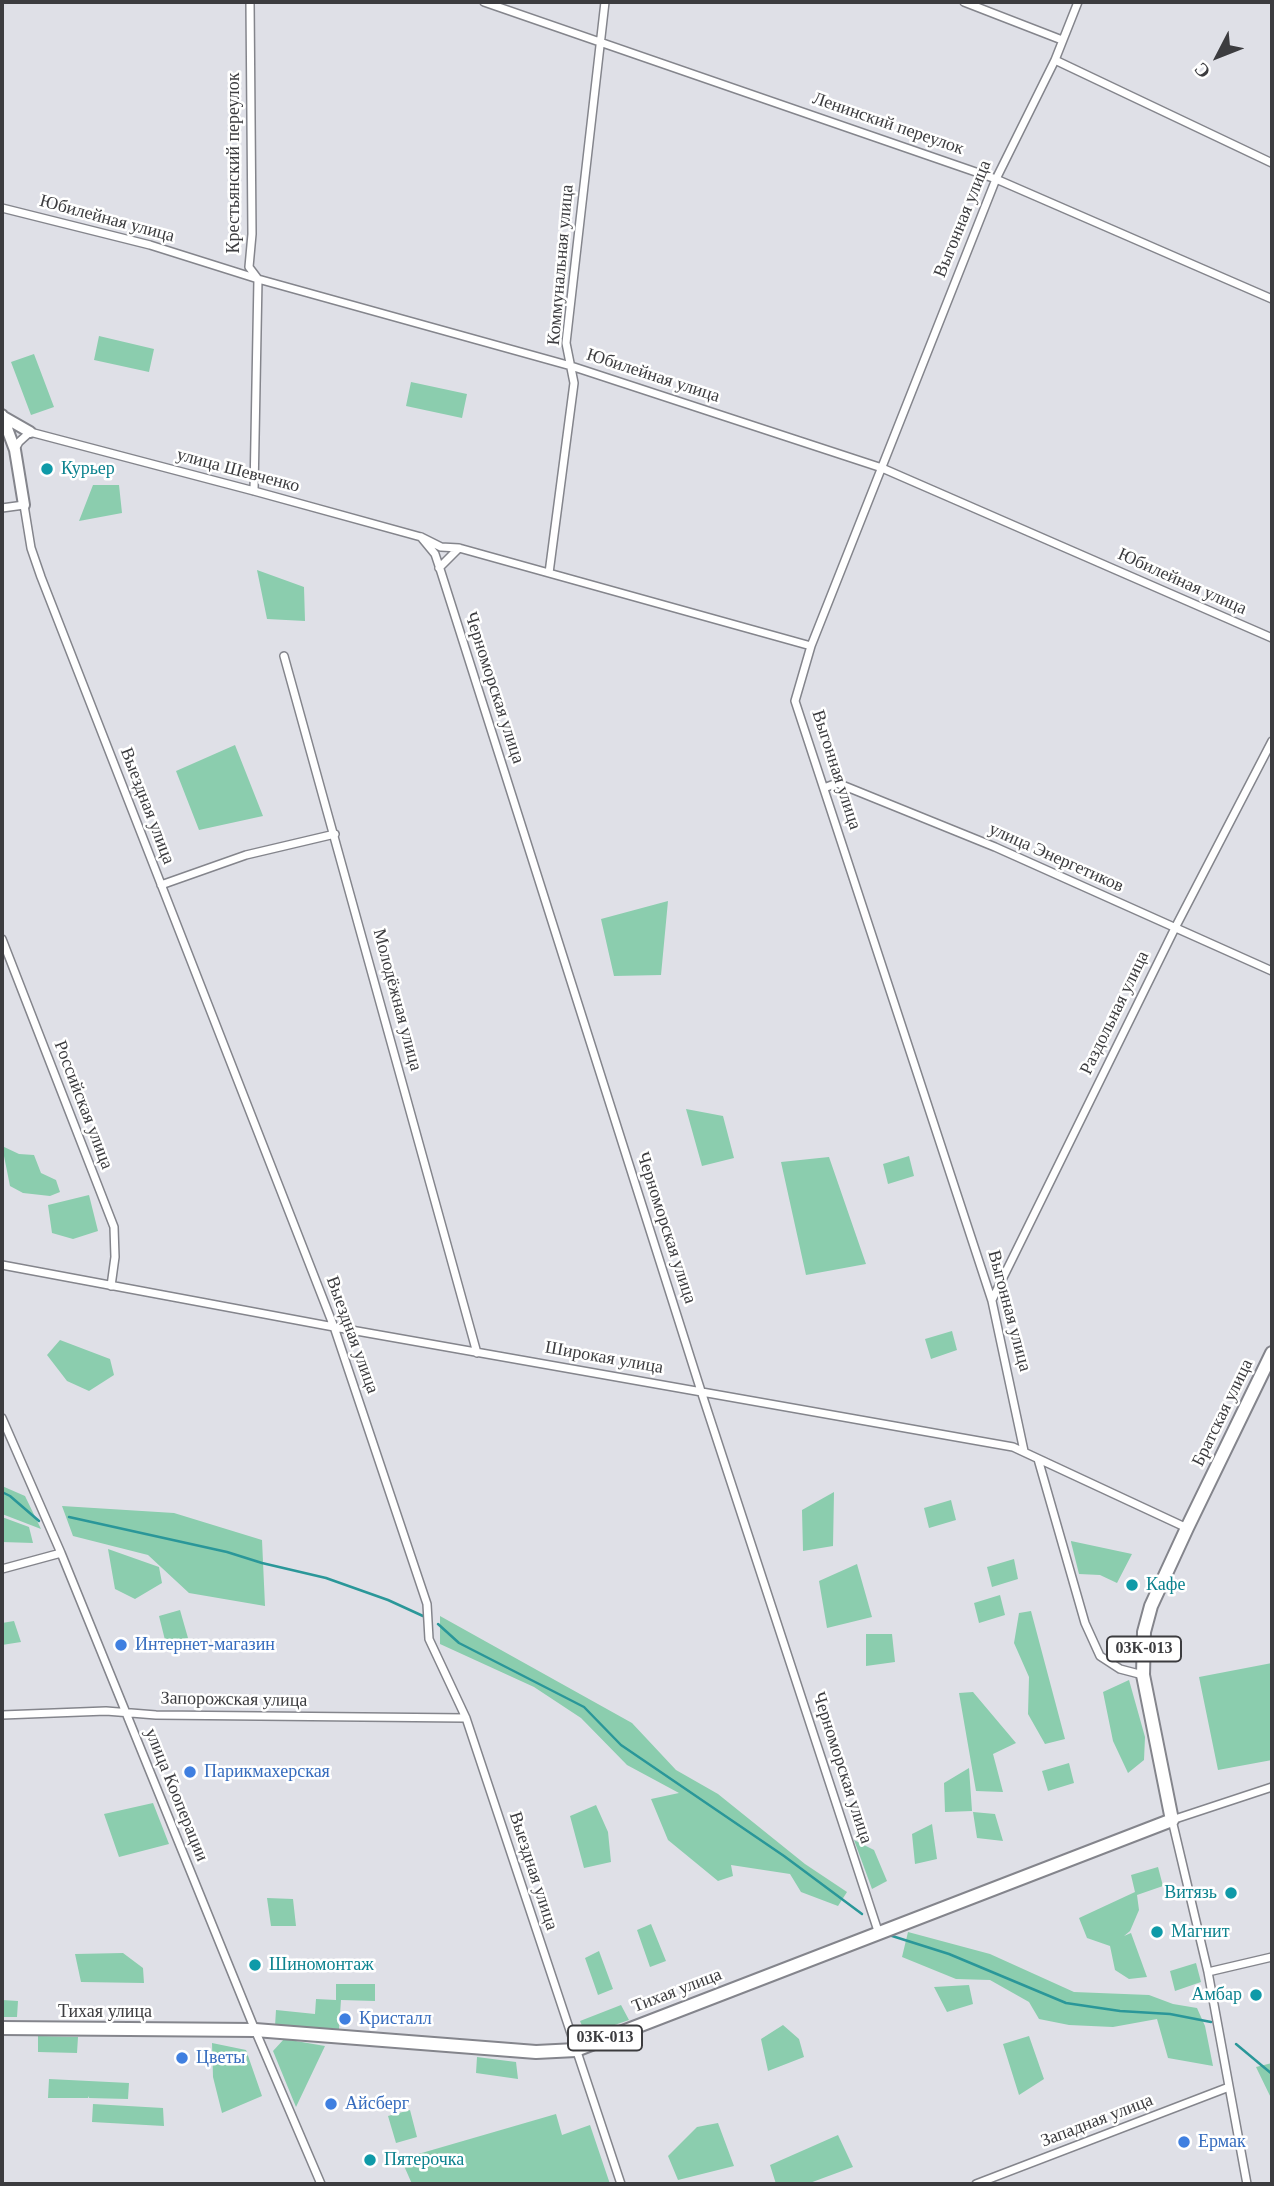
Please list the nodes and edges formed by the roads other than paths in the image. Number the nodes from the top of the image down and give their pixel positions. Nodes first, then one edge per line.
1 (250, 2) edge
2 (484, 2) edge
3 (605, 2) edge
4 (964, 2) edge
5 (1078, 2) edge
6 (599, 40) junction
7 (1062, 40) junction
8 (1055, 60) junction
9 (1272, 163) edge
10 (996, 179) junction
11 (2, 208) edge
12 (258, 279) junction
13 (1272, 299) edge
14 (570, 366) junction
15 (2, 416) edge
16 (30, 432) junction
17 (15, 450) junction
18 (882, 468) junction
19 (254, 491) junction
20 (24, 505) junction
21 (2, 508) edge
22 (421, 537) junction
23 (459, 548) junction
24 (439, 568) junction
25 (548, 573) junction
26 (1272, 638) edge
27 (811, 646) junction
28 (284, 656) dead end
29 (1272, 741) edge
30 (824, 788) junction
31 (335, 834) junction
32 (160, 885) junction
33 (1175, 928) junction
34 (2, 939) edge
35 (1272, 971) edge
36 (2, 1265) edge
37 (111, 1286) junction
38 (992, 1301) junction
39 (334, 1327) junction
40 (477, 1353) junction
41 (1272, 1353) edge
42 (702, 1391) junction
43 (2, 1418) edge
44 (1024, 1451) junction
45 (1038, 1458) junction
46 (1187, 1528) junction
47 (61, 1553) junction
48 (2, 1569) edge
49 (1143, 1675) junction
50 (2, 1714) edge
51 (126, 1714) junction
52 (466, 1718) junction
53 (1272, 1787) edge
54 (1172, 1820) junction
55 (878, 1931) junction
56 (1272, 1957) edge
57 (1208, 1972) junction
58 (2, 2028) edge
59 (255, 2030) junction
60 (576, 2050) junction
61 (1229, 2087) junction
62 (321, 2184) edge
63 (621, 2184) edge
64 (976, 2184) edge
65 (1247, 2184) edge

1 - 12 street, Крестьянский переулок
2 - 6 street, Ленинский переулок
3 - 6 street, Коммунальная улица
4 - 7 street
5 - 7 street, Выгонная улица
6 - 10 street, Ленинский переулок
6 - 14 street, Коммунальная улица
7 - 8 street, Выгонная улица
8 - 9 street
8 - 10 street, Выгонная улица
10 - 13 street, Ленинский переулок
10 - 18 street, Выгонная улица
11 - 12 street, Юбилейная улица
12 - 14 street, Юбилейная улица
12 - 19 street, Крестьянский переулок
14 - 18 street, Юбилейная улица
14 - 25 street, Коммунальная улица
15 - 16 street
15 - 17 street
16 - 17 street
16 - 19 street, улица Шевченко
17 - 20 street
18 - 26 street, Юбилейная улица
18 - 27 street, Выгонная улица
19 - 22 street, улица Шевченко
20 - 21 street
20 - 32 street, Выездная улица
22 - 23 street, улица Шевченко
22 - 24 street, Черноморская улица
23 - 24 street
23 - 25 street, улица Шевченко
24 - 42 street, Черноморская улица
25 - 27 street, улица Шевченко
27 - 30 street, Выгонная улица
28 - 31 street, Молодёжная улица
29 - 33 street, Раздольная улица
30 - 33 street, улица Энергетиков
30 - 38 street, Выгонная улица
31 - 32 street
31 - 40 street, Молодёжная улица
32 - 39 street, Выездная улица
33 - 35 street, улица Энергетиков
33 - 38 street, Раздольная улица
34 - 37 street, Российская улица
36 - 37 street, Широкая улица
37 - 39 street, Широкая улица
38 - 44 street, Выгонная улица
39 - 40 street, Широкая улица
39 - 52 street, Выездная улица
40 - 42 street, Широкая улица
41 - 46 main road, Братская улица / 03К-013
42 - 44 street, Широкая улица
42 - 55 street, Черноморская улица
43 - 47 street, улица Кооперации
44 - 45 street, Широкая улица
45 - 46 street, Широкая улица
45 - 49 street
46 - 49 main road, 03К-013
47 - 48 street
47 - 51 street, улица Кооперации
49 - 54 main road, 03К-013
50 - 51 street, Запорожская улица
51 - 52 street, Запорожская улица
51 - 59 street, улица Кооперации
52 - 60 street, Выездная улица
53 - 54 street
54 - 55 main road, Тихая улица / 03К-013
54 - 57 street
55 - 60 main road, Тихая улица / 03К-013
56 - 57 street
57 - 61 street
58 - 59 main road, Тихая улица / 03К-013
59 - 60 main road, Тихая улица / 03К-013
59 - 62 street, улица Кооперации
60 - 63 street, Выездная улица
61 - 64 street, Западная улица
61 - 65 street

